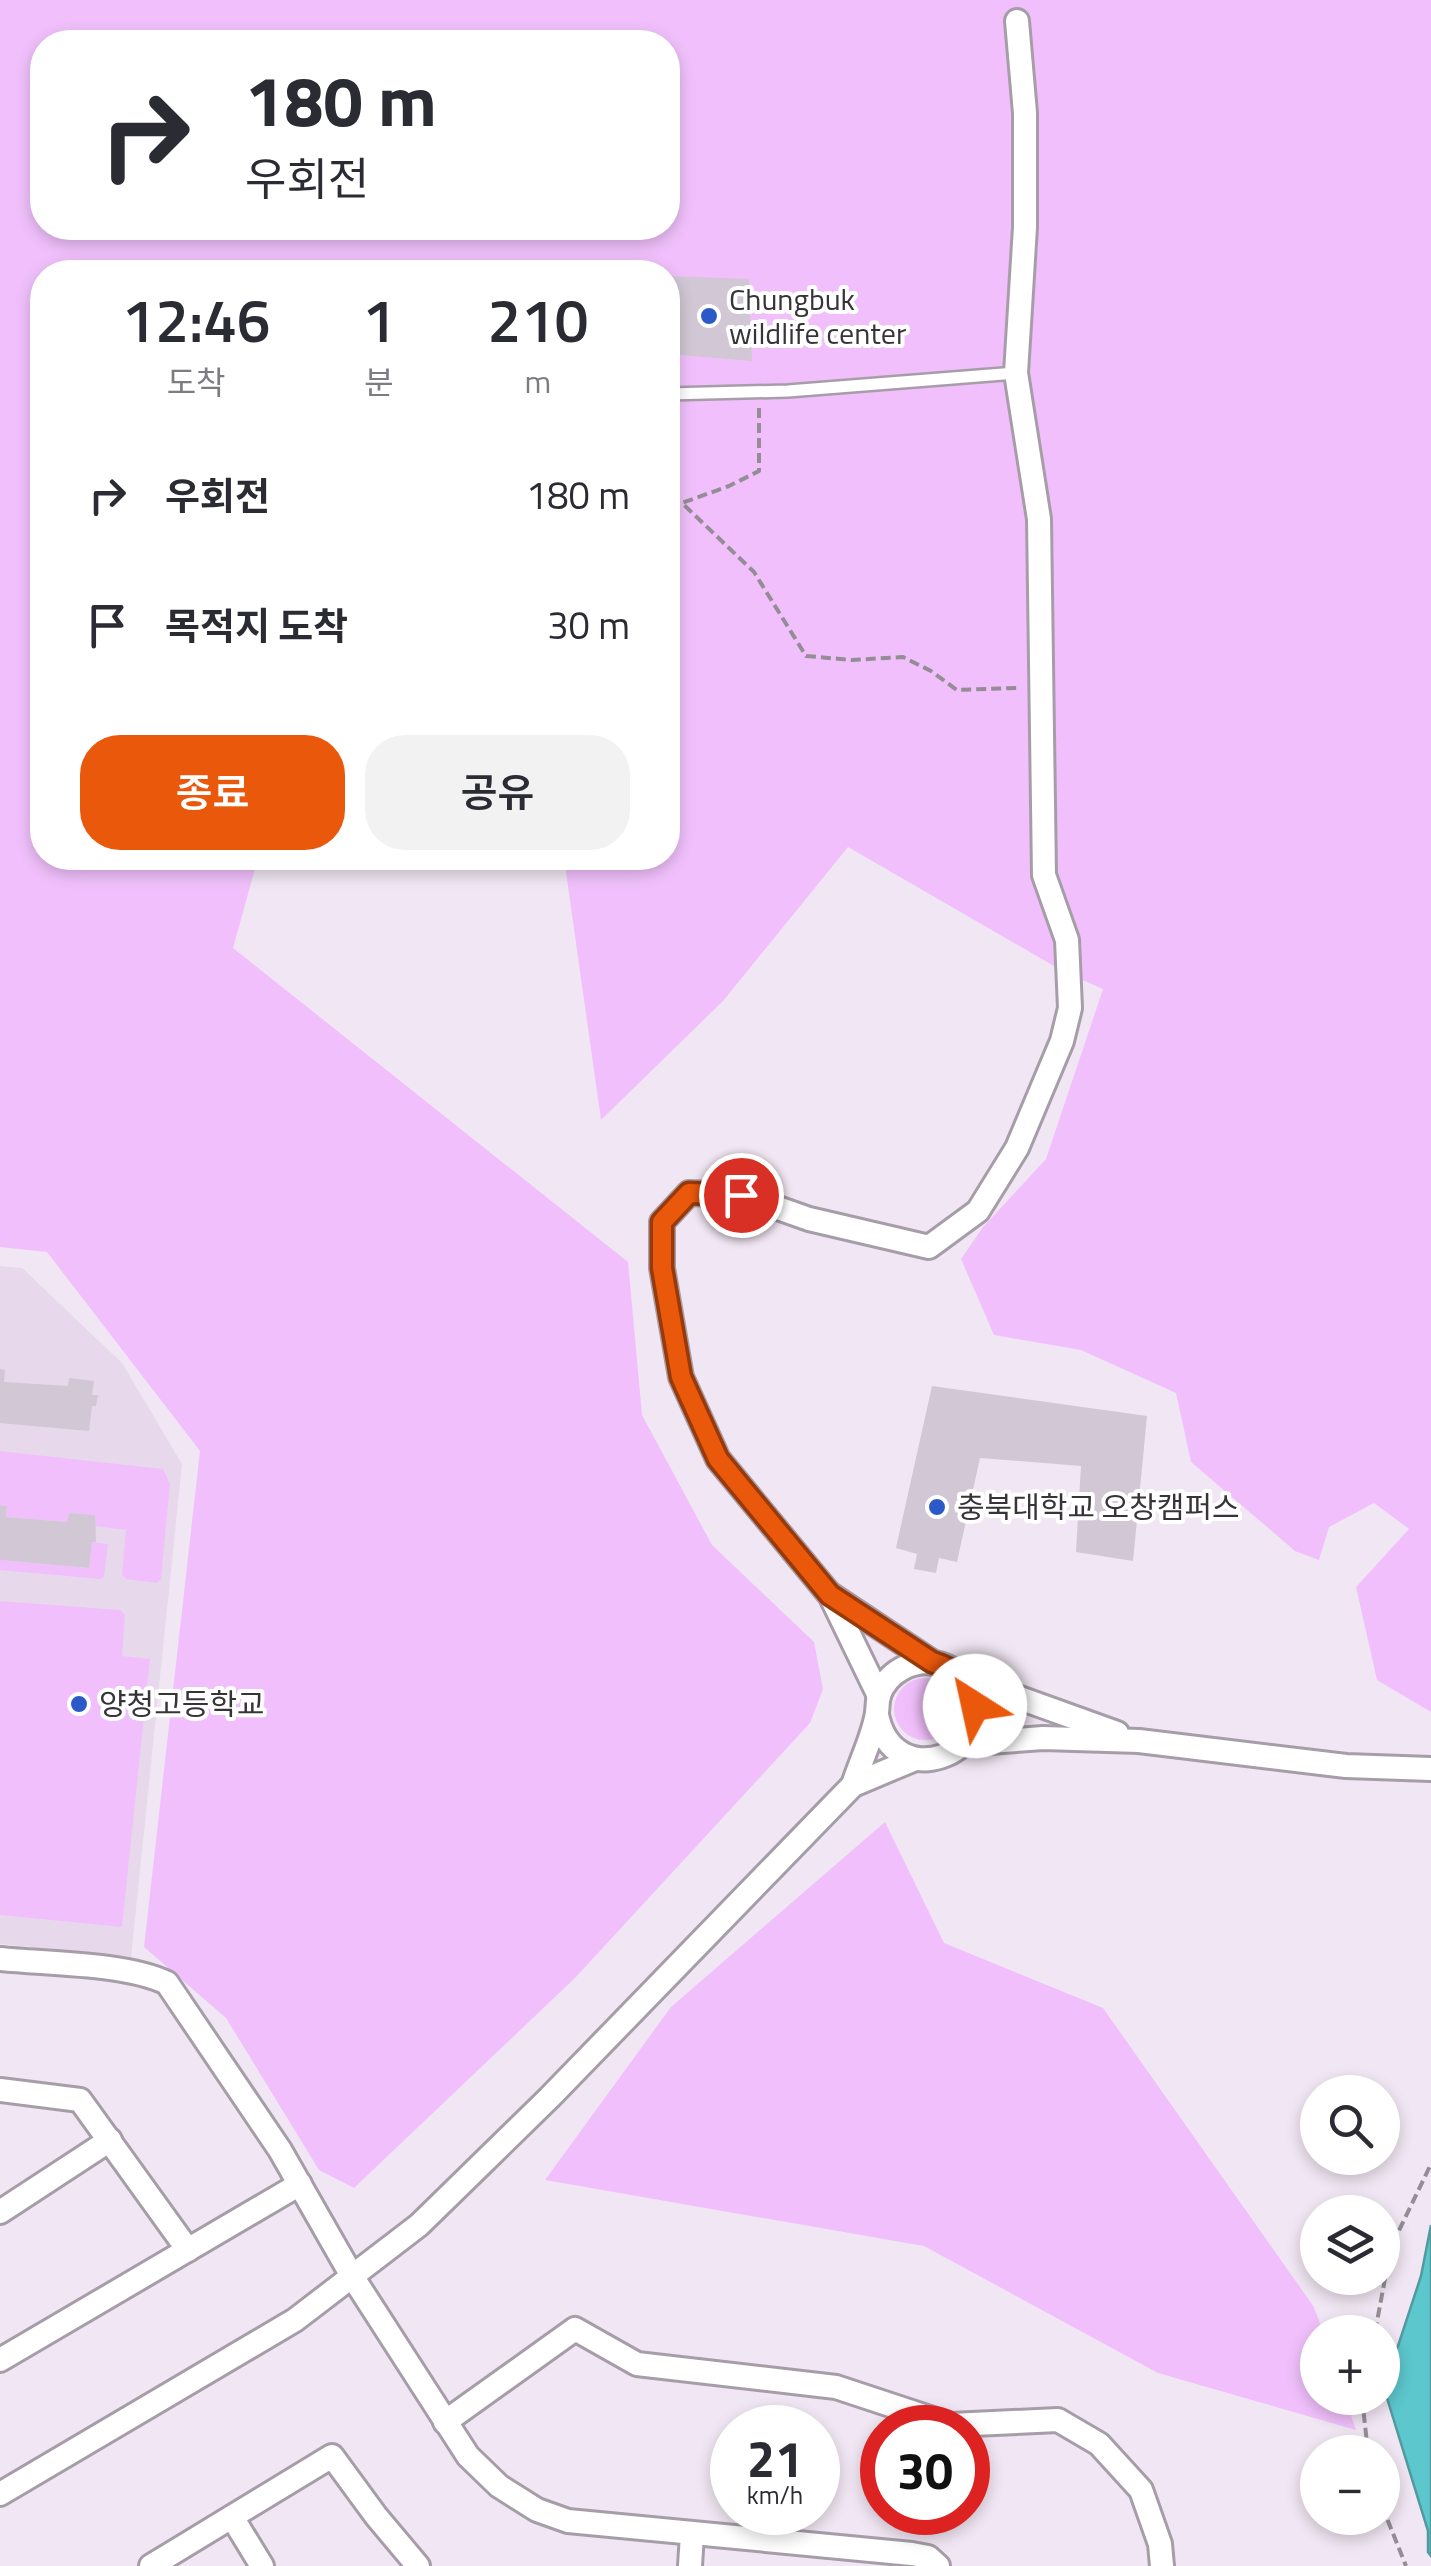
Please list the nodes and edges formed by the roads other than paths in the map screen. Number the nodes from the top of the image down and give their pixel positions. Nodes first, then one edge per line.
1 (1017, 21) dead end
2 (1016, 373) junction
3 (680, 394) edge
4 (830, 1595) junction
5 (932, 1662) junction
6 (961, 1677) junction
7 (878, 1706) junction
8 (1139, 1741) junction
9 (962, 1744) junction
10 (915, 1759) junction
11 (1431, 1769) edge
12 (853, 1785) junction
13 (0, 1959) edge
14 (0, 2090) edge
15 (110, 2140) junction
16 (300, 2184) junction
17 (0, 2212) edge
18 (188, 2250) junction
19 (352, 2276) junction
20 (0, 2360) edge
21 (445, 2422) junction
22 (0, 2494) edge
23 (232, 2517) junction
24 (692, 2534) junction
25 (151, 2566) edge
26 (262, 2566) edge
27 (418, 2566) edge
28 (690, 2566) edge
29 (938, 2566) edge
30 (1162, 2566) edge

1 - 2 street
2 - 3 lane
2 - 4 street
4 - 5 street
4 - 7 street
5 - 6 street
5 - 7 street
6 - 8 street
6 - 9 street
7 - 10 street
7 - 12 street
8 - 9 street
8 - 11 street
9 - 10 street
10 - 12 street
12 - 19 street
13 - 16 street
14 - 15 street
15 - 17 street
15 - 18 street
16 - 18 street
16 - 19 street
18 - 20 street
19 - 21 street
19 - 22 street
21 - 24 street
21 - 30 street
23 - 25 street
23 - 26 street
23 - 27 street
24 - 28 street
24 - 29 street

